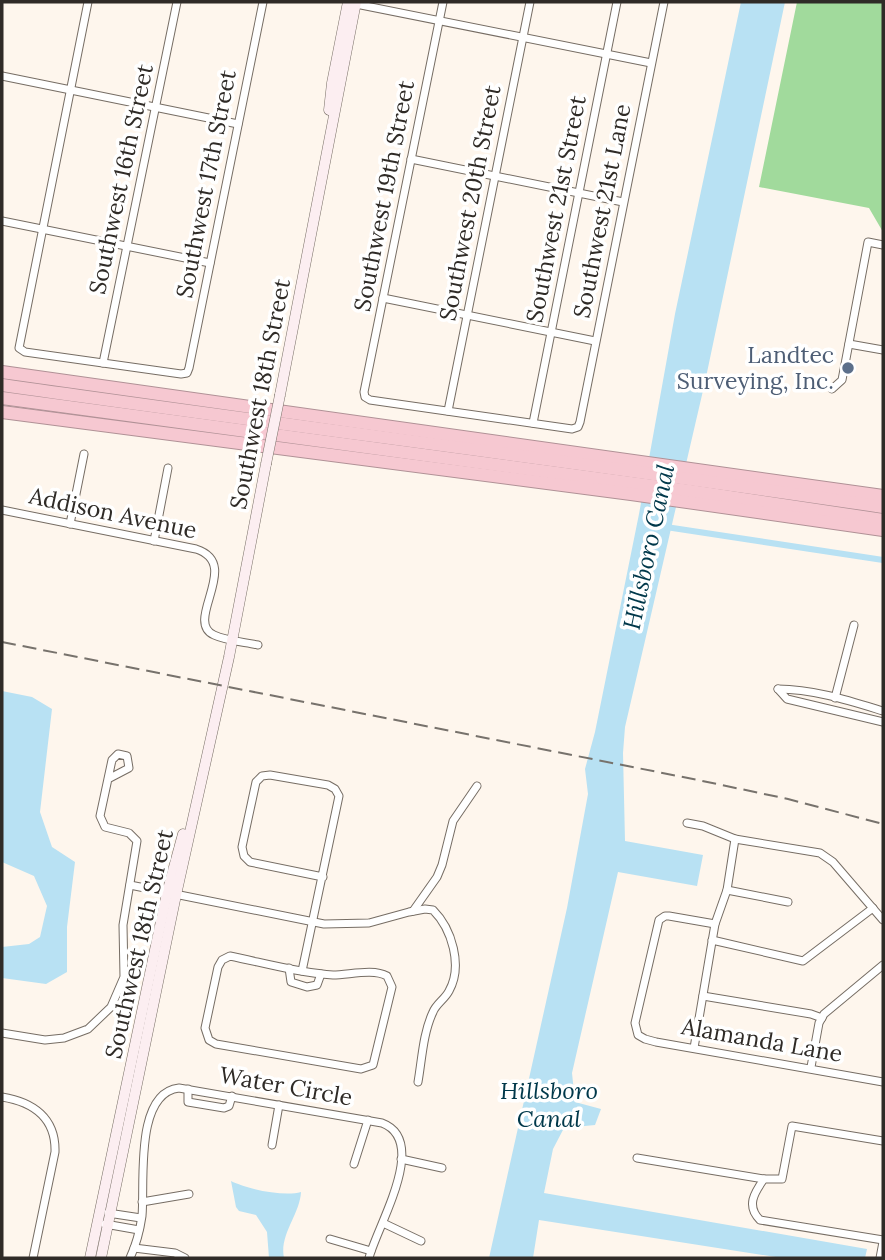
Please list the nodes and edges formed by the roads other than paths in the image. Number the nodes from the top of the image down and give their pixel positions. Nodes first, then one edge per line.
1 (88, 2) edge
2 (177, 2) edge
3 (263, 2) edge
4 (351, 2) edge
5 (443, 2) edge
6 (530, 2) edge
7 (617, 2) edge
8 (664, 2) edge
9 (439, 20) junction
10 (523, 37) junction
11 (607, 54) junction
12 (651, 63) junction
13 (2, 76) edge
14 (70, 90) junction
15 (155, 107) junction
16 (238, 124) junction
17 (411, 159) junction
18 (495, 176) junction
19 (579, 193) junction
20 (623, 202) junction
21 (2, 221) edge
22 (42, 229) junction
23 (883, 245) edge
24 (127, 246) junction
25 (210, 263) junction
26 (383, 298) junction
27 (467, 315) junction
28 (551, 332) junction
29 (595, 341) junction
30 (849, 344) junction
31 (883, 350) edge
32 (103, 363) junction
33 (2, 372) edge
34 (2, 385) edge
35 (832, 389) dead end
36 (2, 398) edge
37 (448, 411) junction
38 (2, 412) edge
39 (533, 423) junction
40 (84, 454) dead end
41 (168, 468) dead end
42 (634, 477) junction
43 (691, 485) junction
44 (883, 496) edge
45 (883, 507) edge
46 (2, 510) edge
47 (883, 520) edge
48 (70, 524) junction
49 (883, 530) edge
50 (154, 541) junction
51 (854, 625) dead end
52 (230, 639) junction
53 (258, 645) dead end
54 (835, 698) junction
55 (883, 711) edge
56 (883, 722) edge
57 (108, 779) dead end
58 (477, 786) dead end
59 (687, 823) dead end
60 (735, 838) junction
61 (323, 877) junction
62 (130, 885) junction
63 (727, 890) junction
64 (171, 894) junction
65 (788, 902) dead end
66 (873, 908) junction
67 (413, 911) junction
68 (883, 920) edge
69 (312, 922) junction
70 (715, 924) junction
71 (712, 940) junction
72 (883, 965) edge
73 (289, 968) junction
74 (302, 971) junction
75 (321, 974) junction
76 (703, 996) junction
77 (822, 1018) junction
78 (2, 1033) edge
79 (694, 1048) junction
80 (811, 1067) junction
81 (418, 1082) dead end
82 (883, 1082) edge
83 (188, 1089) junction
84 (2, 1097) edge
85 (232, 1097) junction
86 (279, 1105) junction
87 (368, 1120) junction
88 (883, 1141) edge
89 (272, 1145) dead end
90 (637, 1158) dead end
91 (401, 1159) junction
92 (354, 1164) dead end
93 (442, 1168) dead end
94 (764, 1179) junction
95 (189, 1194) dead end
96 (142, 1202) junction
97 (104, 1218) junction
98 (142, 1218) junction
99 (383, 1223) junction
100 (139, 1230) junction
101 (330, 1239) dead end
102 (421, 1241) dead end
103 (883, 1241) edge
104 (134, 1248) junction
105 (370, 1255) edge
106 (33, 1258) edge
107 (90, 1258) edge
108 (101, 1258) edge
109 (130, 1258) edge
110 (185, 1258) edge
111 (880, 1258) edge

1 - 14 street
2 - 15 street, Southwest 16th Street
3 - 16 street, Southwest 17th Street
4 - 9 street
4 - 52 main road, Southwest 18th Street, bridge
5 - 9 street, Southwest 19th Street
6 - 10 street, Southwest 20th Street
7 - 11 street, Southwest 21st Street
8 - 12 street, Southwest 21st Lane
9 - 10 street
9 - 17 street, Southwest 19th Street
10 - 11 street
10 - 18 street, Southwest 20th Street
11 - 12 street
11 - 19 street, Southwest 21st Street
12 - 20 street, Southwest 21st Lane
13 - 14 street
14 - 15 street
14 - 22 street
15 - 16 street
15 - 24 street, Southwest 16th Street
16 - 25 street, Southwest 17th Street
17 - 18 street
17 - 26 street, Southwest 19th Street
18 - 19 street
18 - 27 street, Southwest 20th Street
19 - 20 street
19 - 28 street, Southwest 21st Street
20 - 29 street, Southwest 21st Lane
21 - 22 street
22 - 24 street
22 - 32 street
23 - 30 street
24 - 25 street
24 - 32 street, Southwest 16th Street
25 - 32 street, Southwest 17th Street
26 - 27 street
26 - 37 street, Southwest 19th Street
27 - 28 street
27 - 37 street, Southwest 20th Street
28 - 29 street
28 - 39 street, Southwest 21st Street
29 - 39 street, Southwest 21st Lane
30 - 31 street
30 - 35 street
33 - 42 highway
34 - 42 highway
36 - 42 highway
37 - 39 street
38 - 42 highway
40 - 48 street
41 - 50 street
42 - 43 highway
42 - 43 highway
43 - 44 highway
43 - 45 highway
43 - 47 highway
43 - 49 highway
46 - 48 street, Addison Avenue
48 - 50 street, Addison Avenue
50 - 52 street, Addison Avenue
51 - 54 street
52 - 53 street, Addison Avenue
52 - 64 main road, Southwest 18th Street
54 - 55 street
54 - 56 street
57 - 62 street
58 - 67 street
59 - 60 street
60 - 63 street
60 - 66 street
61 - 61 street
61 - 69 street
62 - 64 street
62 - 78 street
63 - 65 street
63 - 70 street
64 - 69 street
64 - 97 main road, Southwest 18th Street
66 - 68 street
66 - 71 street
67 - 69 street
67 - 81 street
69 - 74 street
70 - 71 street
70 - 79 street, Alamanda Lane
71 - 76 street
72 - 77 street
73 - 74 street
73 - 75 street
73 - 75 street
74 - 75 street
76 - 77 street
76 - 79 street
77 - 80 street
79 - 80 street, Alamanda Lane
80 - 82 street, Alamanda Lane
83 - 85 street, Water Circle
83 - 85 street
83 - 96 street, Water Circle
84 - 106 street
85 - 86 street, Water Circle
86 - 87 street, Water Circle
86 - 89 street
87 - 91 street, Water Circle
87 - 92 street
88 - 94 street
90 - 94 street
91 - 93 street
91 - 99 street, Water Circle
94 - 103 street
95 - 96 street
96 - 98 street, Water Circle
97 - 98 street
97 - 100 street
97 - 107 main road, Southwest 18th Street
97 - 108 main road, Southwest 18th Street
98 - 100 street, Water Circle
99 - 102 street
99 - 105 street, Water Circle
100 - 104 street, Water Circle
101 - 105 street
103 - 111 street
104 - 109 street, Water Circle
104 - 110 street

